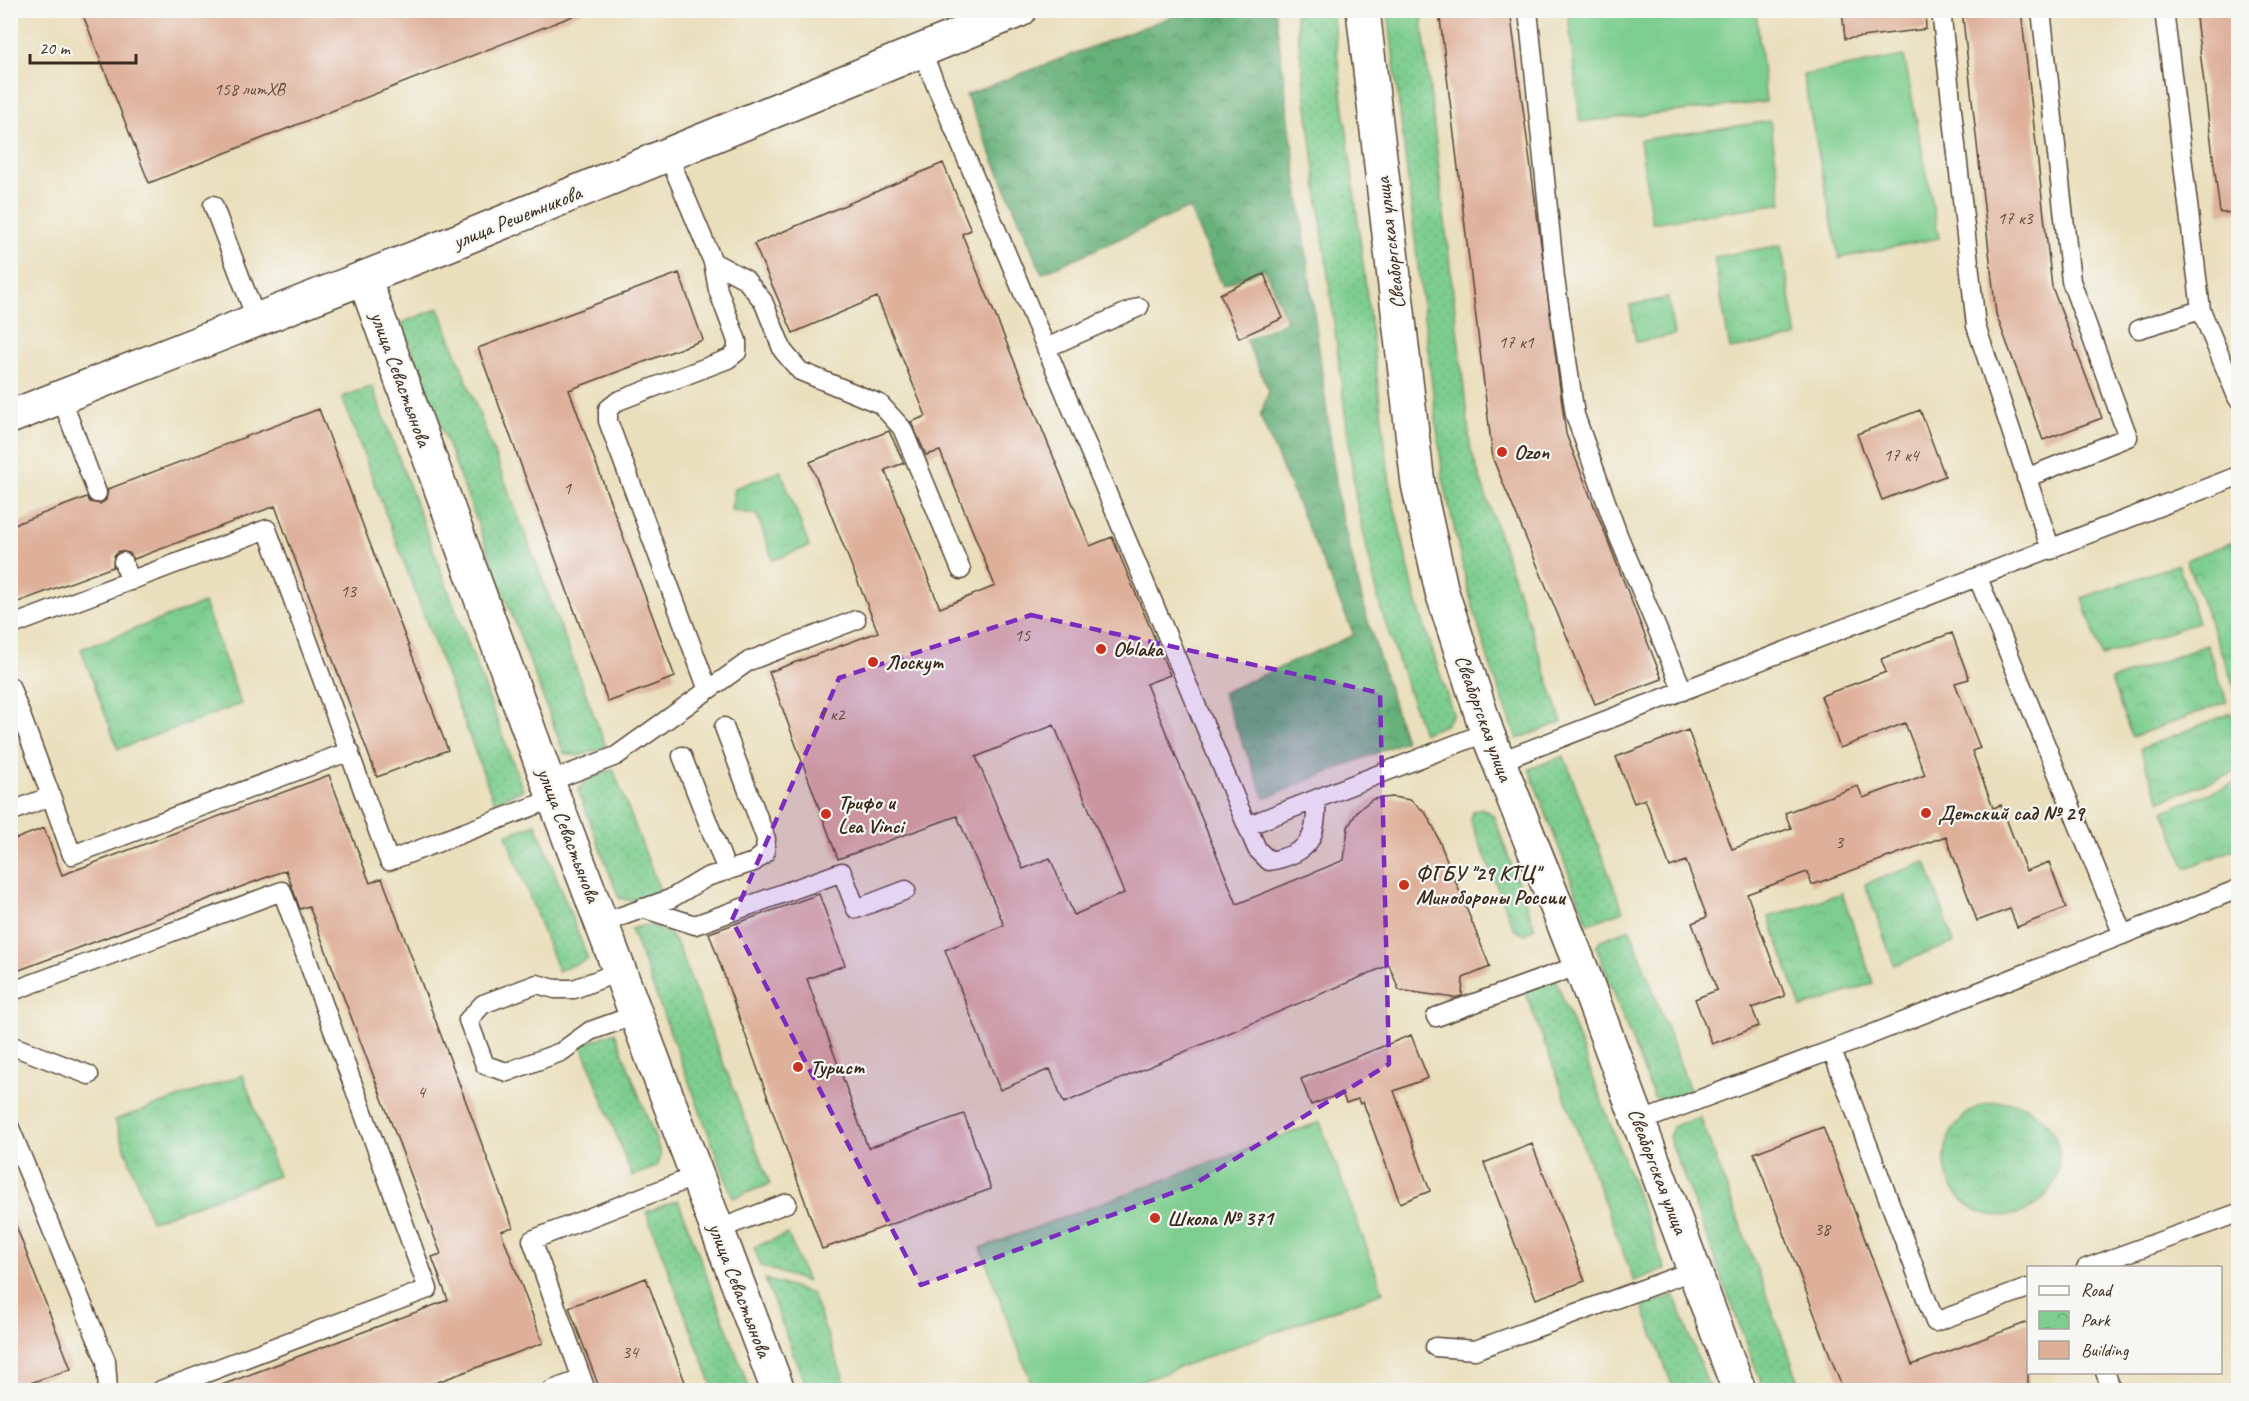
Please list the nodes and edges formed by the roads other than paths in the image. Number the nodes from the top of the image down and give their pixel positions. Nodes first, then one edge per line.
1 (1020, 10) edge
2 (1363, 10) edge
3 (1528, 10) edge
4 (1941, 10) edge
5 (2041, 10) edge
6 (2164, 10) edge
7 (921, 50) junction
8 (668, 155) junction
9 (213, 205) dead end
10 (713, 262) junction
11 (364, 279) junction
12 (1139, 307) dead end
13 (2201, 310) junction
14 (257, 321) junction
15 (2139, 329) dead end
16 (1046, 348) junction
17 (2238, 393) edge
18 (61, 397) junction
19 (10, 417) edge
20 (2238, 476) edge
21 (2026, 478) junction
22 (97, 493) dead end
23 (2051, 550) junction
24 (123, 562) dead end
25 (961, 570) dead end
26 (1978, 578) junction
27 (131, 582) junction
28 (856, 620) dead end
29 (10, 626) edge
30 (10, 686) edge
31 (708, 690) junction
32 (1683, 691) junction
33 (724, 727) dead end
34 (1487, 732) junction
35 (350, 751) junction
36 (682, 756) dead end
37 (1498, 762) junction
38 (551, 790) junction
39 (51, 796) junction
40 (1316, 799) junction
41 (10, 812) edge
42 (1247, 826) junction
43 (727, 871) junction
44 (2238, 889) edge
45 (906, 890) dead end
46 (642, 908) junction
47 (603, 923) junction
48 (2123, 935) junction
49 (1580, 965) junction
50 (621, 971) junction
51 (10, 992) edge
52 (638, 1014) junction
53 (1436, 1017) dead end
54 (10, 1045) edge
55 (1832, 1050) junction
56 (89, 1076) dead end
57 (1639, 1122) junction
58 (10, 1128) edge
59 (696, 1176) junction
60 (787, 1203) dead end
61 (2238, 1213) edge
62 (717, 1230) junction
63 (2092, 1266) edge
64 (1695, 1270) junction
65 (2027, 1288) edge
66 (1435, 1347) dead end
67 (2106, 1374) edge
68 (584, 1385) edge
69 (108, 1390) edge
70 (161, 1390) edge
71 (552, 1390) edge
72 (778, 1390) edge
73 (1739, 1390) edge
74 (2112, 1390) edge

1 - 7 street, улица Решетникова
2 - 34 street, Свеаборгская улица
3 - 32 lane
4 - 21 lane
5 - 21 lane
6 - 13 lane
7 - 8 street, улица Решетникова
7 - 16 lane
8 - 10 lane
8 - 11 street, улица Решетникова
9 - 14 lane
10 - 25 lane
10 - 31 lane
11 - 14 street, улица Решетникова
11 - 38 street, улица Севастьянова
12 - 16 lane
13 - 15 lane
13 - 17 lane
14 - 18 street, улица Решетникова
16 - 42 lane
18 - 19 street, улица Решетникова
18 - 22 lane
20 - 23 lane
21 - 23 lane
23 - 26 lane
24 - 27 lane
26 - 32 lane
26 - 48 lane
27 - 29 lane
27 - 35 lane
28 - 31 lane
30 - 39 lane
31 - 38 lane
32 - 37 lane
33 - 43 lane
34 - 37 street, Свеаборгская улица
34 - 40 lane
35 - 38 lane
35 - 39 lane
36 - 43 lane
37 - 49 street, Свеаборгская улица
38 - 47 street, улица Севастьянова
39 - 41 lane
40 - 42 lane
40 - 42 lane
43 - 46 lane
44 - 48 lane
45 - 46 lane
46 - 47 lane
47 - 50 street, улица Севастьянова
48 - 55 lane
49 - 53 lane
49 - 57 street, Свеаборгская улица
50 - 52 street, улица Севастьянова
50 - 52 lane
51 - 70 lane
52 - 59 street, улица Севастьянова
54 - 56 lane
55 - 57 lane
55 - 65 lane
57 - 64 street, Свеаборгская улица
58 - 69 lane
59 - 62 street, улица Севастьянова
59 - 68 lane
60 - 62 lane
61 - 63 lane
62 - 72 street, улица Севастьянова
64 - 66 lane
64 - 73 street, Свеаборгская улица
67 - 74 lane
68 - 71 lane

